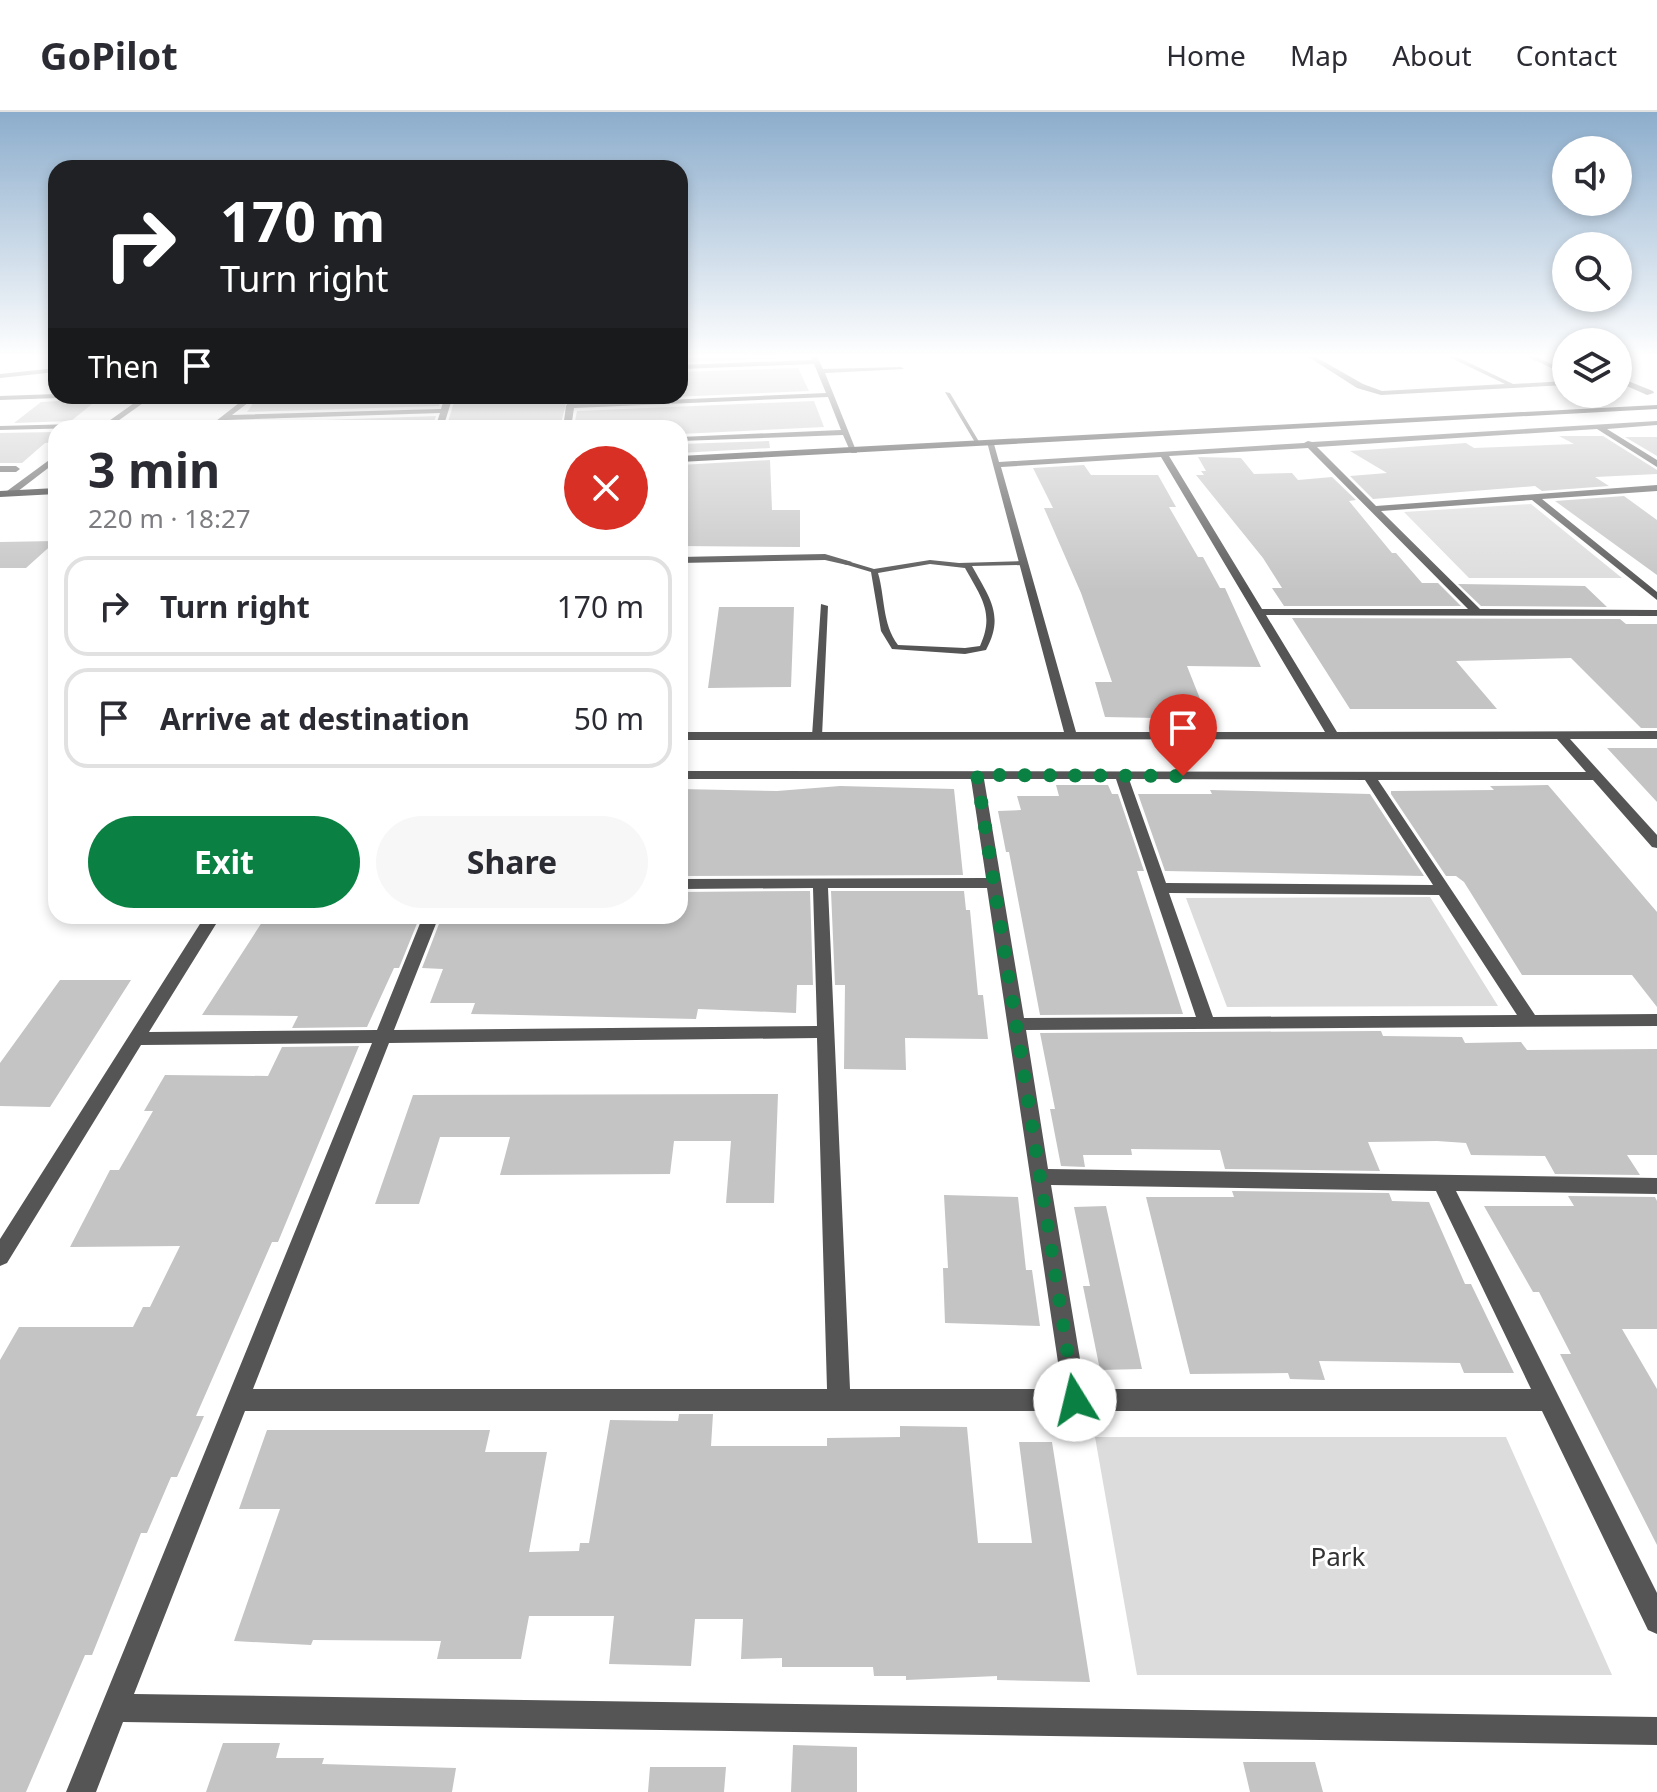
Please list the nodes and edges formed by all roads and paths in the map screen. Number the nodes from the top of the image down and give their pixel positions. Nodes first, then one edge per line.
1 (789, 434) edge
2 (847, 434) edge
3 (973, 434) edge
4 (1163, 434) edge
5 (1464, 434) edge
6 (1611, 434) edge
7 (688, 439) edge
8 (1308, 443) junction
9 (979, 444) junction
10 (990, 444) junction
11 (854, 451) junction
12 (1163, 453) junction
13 (688, 459) edge
14 (1657, 464) edge
15 (48, 465) edge
16 (996, 465) junction
17 (0, 469) edge
18 (16, 469) dead end
19 (1657, 488) edge
20 (48, 491) edge
21 (5, 494) edge
22 (1534, 497) junction
23 (1373, 509) junction
24 (688, 560) edge
25 (847, 562) joint
26 (1023, 563) junction
27 (962, 564) junction
28 (874, 571) junction
29 (1657, 597) edge
30 (824, 606) dead end
31 (1259, 612) junction
32 (1477, 612) junction
33 (1657, 613) edge
34 (1071, 735) junction
35 (1333, 735) junction
36 (1560, 735) junction
37 (1657, 735) edge
38 (688, 736) edge
39 (817, 736) junction
40 (688, 775) edge
41 (977, 775) junction
42 (1121, 776) junction
43 (1369, 776) junction
44 (1596, 776) junction
45 (1657, 844) edge
46 (994, 883) junction
47 (688, 884) edge
48 (820, 884) junction
49 (1160, 888) junction
50 (1445, 890) junction
51 (208, 924) edge
52 (428, 924) edge
53 (1657, 1020) edge
54 (1530, 1021) junction
55 (1206, 1022) junction
56 (1016, 1024) junction
57 (825, 1032) junction
58 (383, 1038) junction
59 (138, 1039) junction
60 (1040, 1177) junction
61 (1442, 1183) junction
62 (1657, 1186) edge
63 (0, 1257) edge
64 (238, 1400) junction
65 (839, 1400) junction
66 (1075, 1400) junction
67 (1549, 1400) junction
68 (1657, 1621) edge
69 (114, 1708) junction
70 (1657, 1731) edge
71 (81, 1792) edge

1 - 7 street
2 - 11 street
3 - 9 lane
4 - 10 street
5 - 8 street
6 - 14 street
8 - 12 street
8 - 23 street
9 - 10 street
9 - 11 street
10 - 16 street
11 - 13 street
12 - 16 street
12 - 31 street
15 - 21 street
16 - 26 street
17 - 18 street
19 - 22 street
20 - 21 street
22 - 23 street
22 - 29 street
23 - 32 street
24 - 25 street
25 - 28 lane
26 - 27 lane
26 - 34 street
27 - 28 lane
27 - 28 lane
30 - 39 lane
31 - 32 street
31 - 35 street
32 - 33 street
34 - 35 street
34 - 39 street
35 - 36 street
36 - 37 street
36 - 44 street
38 - 39 street
40 - 41 street
41 - 42 street
41 - 46 street
42 - 43 street
42 - 49 street
43 - 44 street
43 - 50 street
44 - 45 street
46 - 48 street
46 - 56 street
47 - 48 street
48 - 57 street
49 - 50 street
49 - 55 street
50 - 54 street
51 - 59 street
52 - 58 street
53 - 54 street
54 - 55 street
55 - 56 street
56 - 60 street
57 - 58 street
57 - 65 street
58 - 59 street
58 - 64 street
59 - 63 street
60 - 61 street
60 - 66 street
61 - 62 street
61 - 67 street
64 - 65 street
64 - 69 street
65 - 66 street
66 - 67 street
67 - 68 street
69 - 70 street
69 - 71 street

